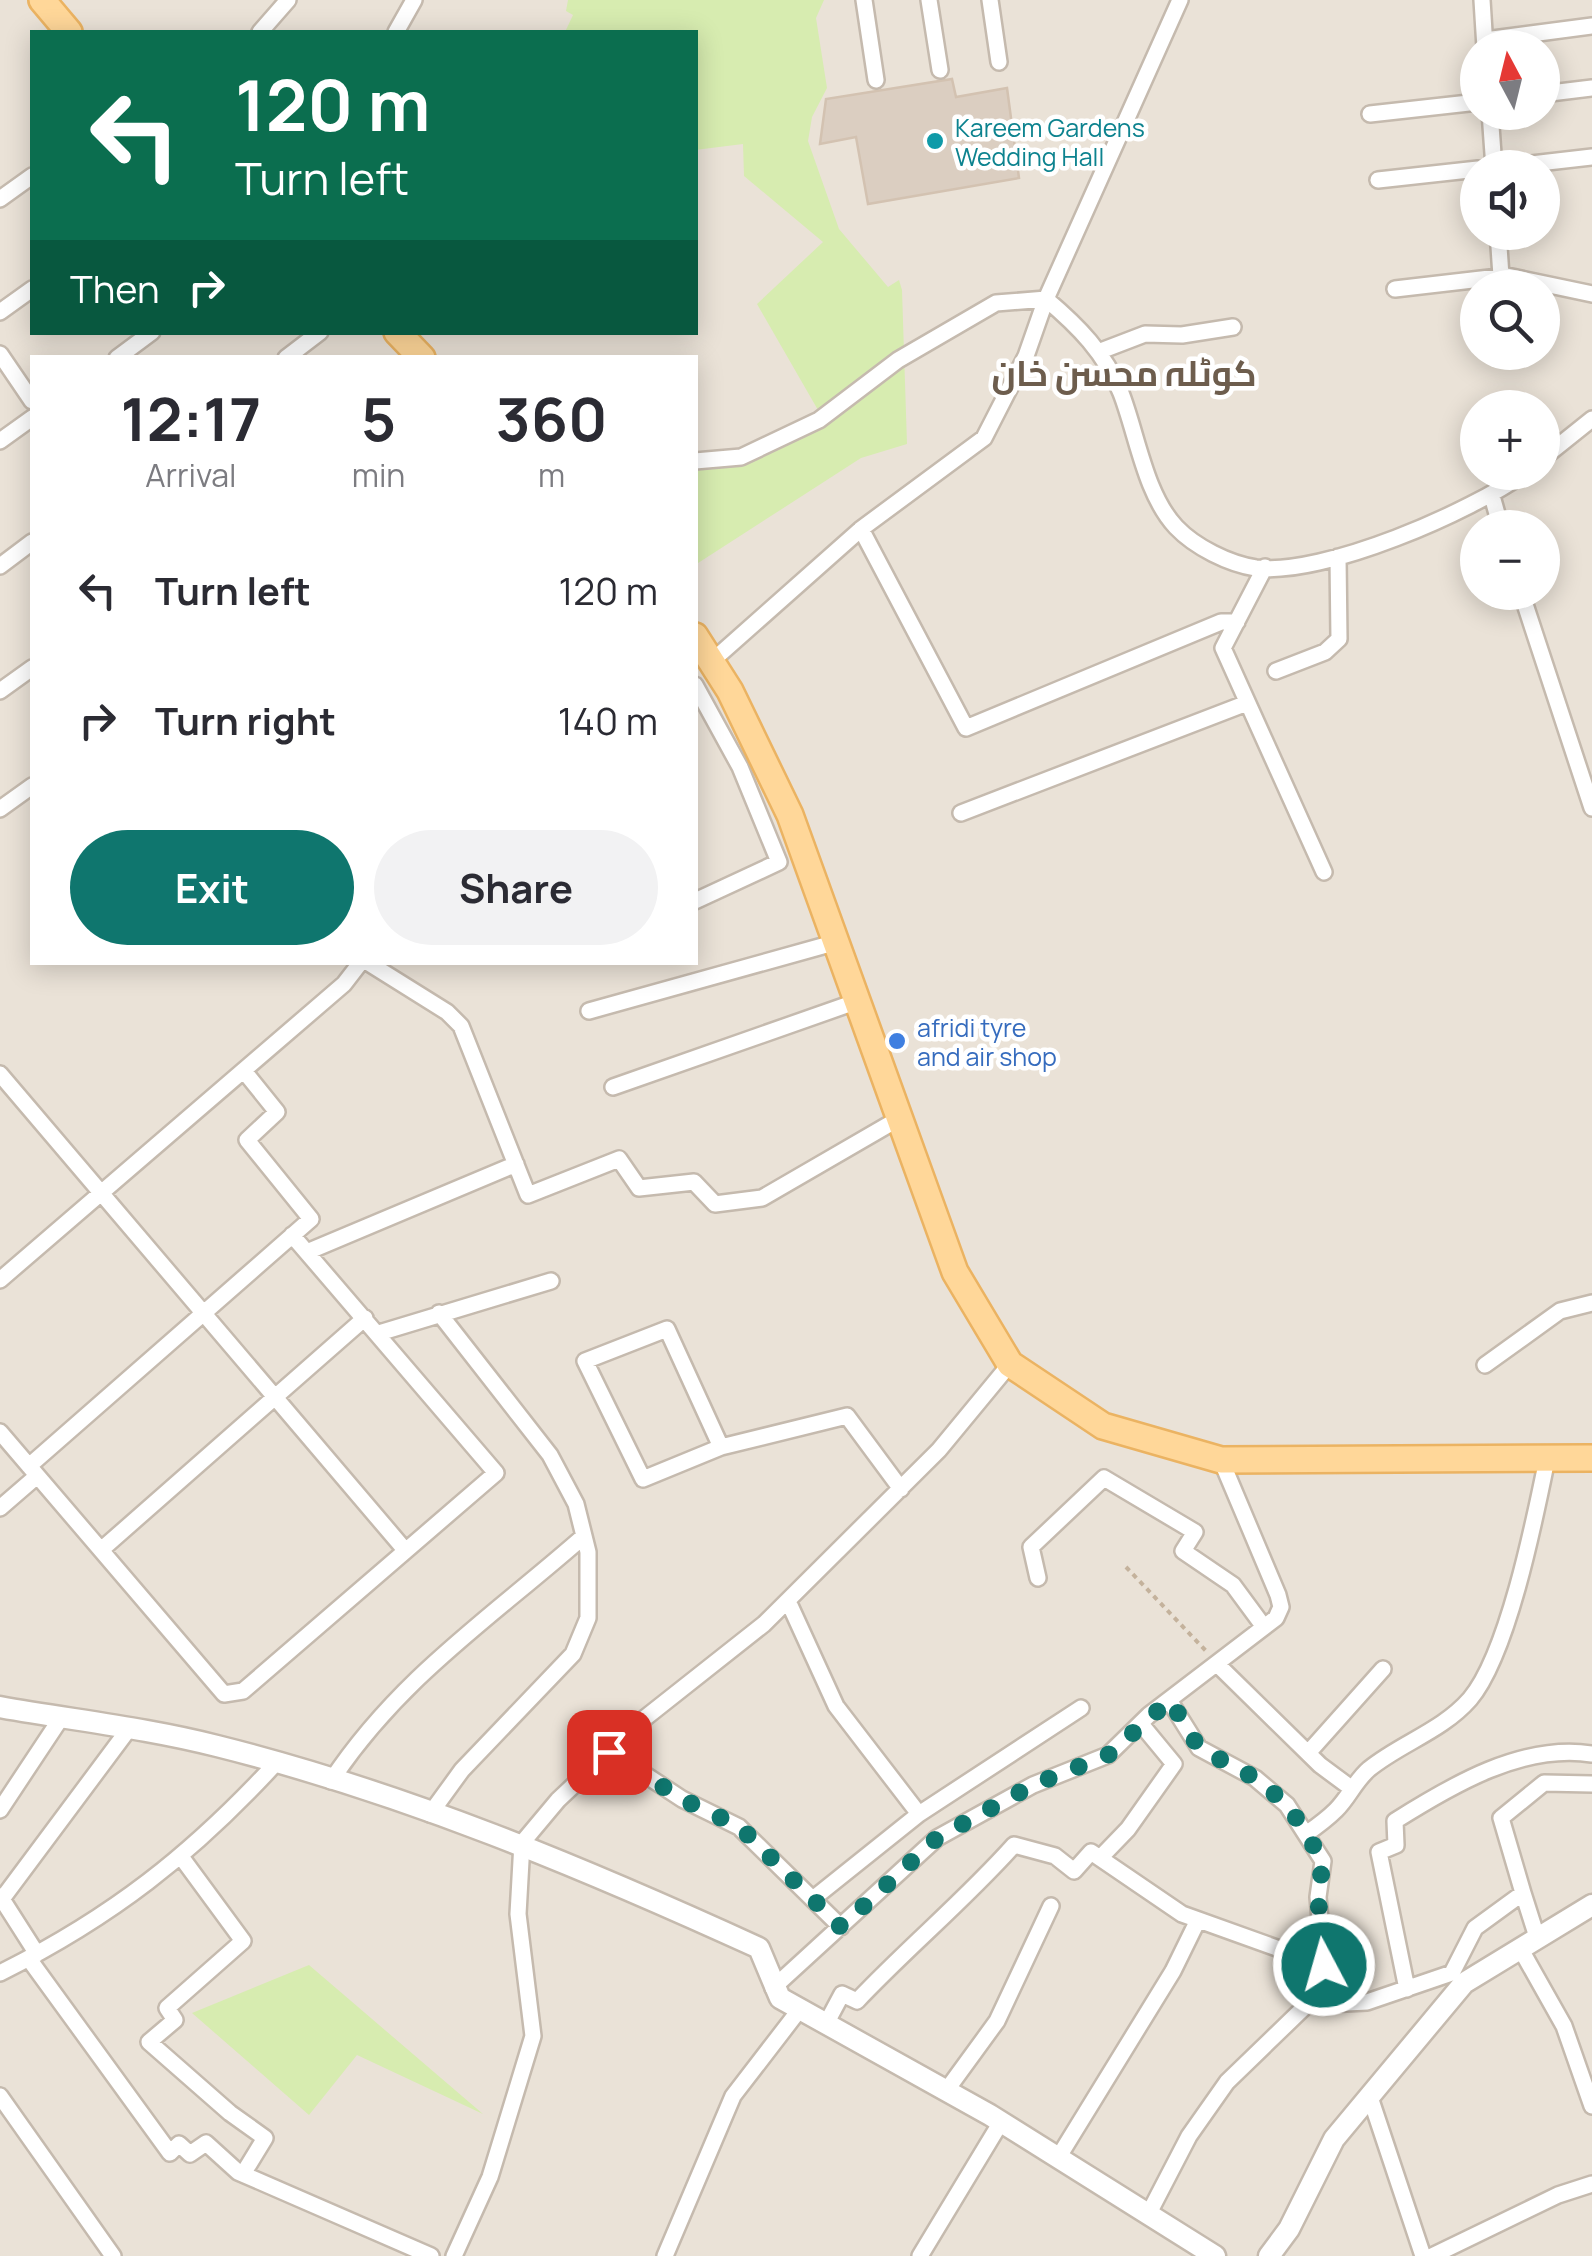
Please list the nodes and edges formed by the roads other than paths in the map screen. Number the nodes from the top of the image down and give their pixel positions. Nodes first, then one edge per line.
1 (42, 0) edge
2 (288, 0) edge
3 (414, 0) edge
4 (864, 0) edge
5 (928, 0) edge
6 (990, 0) edge
7 (1180, 0) edge
8 (1482, 0) edge
9 (1592, 26) edge
10 (67, 30) edge
11 (262, 30) edge
12 (397, 30) edge
13 (1484, 30) edge
14 (1560, 31) edge
15 (1000, 62) dead end
16 (940, 70) dead end
17 (876, 80) dead end
18 (1592, 88) edge
19 (1560, 92) edge
20 (1460, 104) edge
21 (1370, 114) dead end
22 (1592, 157) edge
23 (1560, 161) edge
24 (1460, 172) edge
25 (30, 177) edge
26 (1378, 180) dead end
27 (0, 198) edge
28 (1460, 281) edge
29 (1560, 285) edge
30 (1394, 289) dead end
31 (30, 290) edge
32 (1592, 294) edge
33 (1046, 299) junction
34 (0, 312) edge
35 (1233, 327) dead end
36 (148, 335) edge
37 (316, 335) edge
38 (401, 335) edge
39 (1098, 352) junction
40 (0, 354) edge
41 (121, 355) edge
42 (290, 355) edge
43 (419, 355) edge
44 (30, 398) edge
45 (30, 419) edge
46 (1591, 421) edge
47 (0, 441) edge
48 (1560, 445) edge
49 (698, 460) edge
50 (1500, 490) edge
51 (1492, 496) junction
52 (1496, 510) edge
53 (861, 528) junction
54 (30, 544) edge
55 (1338, 558) junction
56 (0, 566) edge
57 (1266, 567) junction
58 (1527, 610) edge
59 (1238, 622) junction
60 (698, 641) edge
61 (711, 662) junction
62 (30, 669) edge
63 (1276, 670) dead end
64 (0, 691) edge
65 (698, 696) edge
66 (1247, 703) junction
67 (30, 787) edge
68 (1592, 808) edge
69 (0, 809) edge
70 (960, 813) dead end
71 (1324, 872) dead end
72 (698, 900) edge
73 (836, 942) junction
74 (361, 965) edge
75 (369, 965) edge
76 (858, 1001) junction
77 (589, 1011) dead end
78 (244, 1070) junction
79 (0, 1074) edge
80 (613, 1087) dead end
81 (900, 1118) junction
82 (516, 1164) junction
83 (104, 1191) junction
84 (292, 1236) junction
85 (307, 1252) junction
86 (0, 1280) edge
87 (551, 1280) dead end
88 (1592, 1303) edge
89 (206, 1312) junction
90 (440, 1313) junction
91 (366, 1318) junction
92 (379, 1334) junction
93 (1010, 1364) junction
94 (1485, 1364) dead end
95 (276, 1395) junction
96 (0, 1432) edge
97 (721, 1447) junction
98 (1547, 1458) junction
99 (1592, 1458) edge
100 (1221, 1460) junction
101 (33, 1471) junction
102 (900, 1488) junction
103 (0, 1508) edge
104 (584, 1536) junction
105 (101, 1550) junction
106 (405, 1550) junction
107 (1038, 1578) dead end
108 (788, 1600) junction
109 (1264, 1627) junction
110 (1217, 1664) junction
111 (1383, 1669) dead end
112 (1170, 1700) junction
113 (0, 1707) edge
114 (1081, 1708) dead end
115 (61, 1718) junction
116 (1141, 1724) junction
117 (128, 1730) junction
118 (609, 1752) junction
119 (1308, 1754) junction
120 (1592, 1754) edge
121 (276, 1763) junction
122 (331, 1781) junction
123 (1592, 1784) edge
124 (1351, 1788) junction
125 (0, 1810) edge
126 (430, 1814) junction
127 (919, 1814) junction
128 (1306, 1834) junction
129 (522, 1844) junction
130 (182, 1858) junction
131 (1100, 1858) junction
132 (1523, 1892) junction
133 (1, 1897) edge
134 (814, 1898) junction
135 (1051, 1906) dead end
136 (1592, 1906) edge
137 (1198, 1920) junction
138 (841, 1927) junction
139 (1528, 1942) junction
140 (33, 1956) junction
141 (1324, 1965) junction
142 (0, 1973) edge
143 (773, 1988) junction
144 (1407, 1989) junction
145 (1306, 2005) junction
146 (800, 2009) junction
147 (826, 2024) junction
148 (946, 2091) junction
149 (1369, 2094) junction
150 (0, 2096) edge
151 (1592, 2106) edge
152 (1001, 2122) junction
153 (1058, 2158) junction
154 (243, 2174) junction
155 (1592, 2184) edge
156 (1148, 2216) junction
157 (113, 2256) edge
158 (431, 2256) edge
159 (454, 2256) edge
160 (665, 2256) edge
161 (920, 2256) edge
162 (1215, 2256) edge
163 (1269, 2256) edge
164 (1423, 2256) edge
165 (1432, 2256) edge

1 - 10 main road
2 - 11 street
3 - 12 street
4 - 17 street
5 - 16 street
6 - 15 street
7 - 33 street
8 - 13 street
9 - 14 street
18 - 19 street
20 - 21 street
22 - 23 street
24 - 26 street
25 - 27 street
28 - 30 street
29 - 32 street
31 - 34 street
33 - 39 street
33 - 49 street
33 - 53 street
35 - 39 street
36 - 41 street
37 - 42 street
38 - 43 main road
39 - 57 street
40 - 44 street
45 - 47 street
46 - 48 street
50 - 51 street
51 - 52 street
51 - 55 street
53 - 59 street
53 - 61 street
54 - 56 street
55 - 57 street
55 - 63 street
57 - 59 street
58 - 68 street
59 - 66 street
60 - 61 main road
61 - 73 main road
62 - 64 street
65 - 72 street
66 - 70 street
66 - 71 street
67 - 69 street
73 - 76 main road
73 - 77 street
74 - 78 street
75 - 82 street
76 - 80 street
76 - 81 main road
78 - 83 street
78 - 84 street
79 - 83 street
81 - 82 street
81 - 93 main road
82 - 85 street
83 - 86 street
83 - 89 street
84 - 85 street
84 - 89 street
85 - 91 street
87 - 90 street
88 - 94 street
89 - 95 street
89 - 101 street
90 - 92 street
90 - 104 street
91 - 92 street
91 - 95 street
92 - 106 street
93 - 100 main road
93 - 102 street
95 - 105 street
95 - 106 street
96 - 101 street
97 - 97 street
97 - 102 street
98 - 99 main road
98 - 100 main road
98 - 124 street
100 - 109 street
101 - 103 street
101 - 105 street
102 - 108 street
104 - 122 street
104 - 126 street
105 - 106 street
107 - 109 street
108 - 118 street
108 - 127 street
109 - 110 street
110 - 112 street
110 - 119 street
111 - 119 street
112 - 116 street
112 - 128 street
113 - 115 street
114 - 127 street
115 - 117 street
115 - 125 street
116 - 131 street
116 - 138 street
117 - 121 street
117 - 133 street
118 - 129 street
118 - 134 street
119 - 124 street
120 - 144 street
121 - 122 street
121 - 130 street
122 - 126 street
123 - 132 street
124 - 128 street
126 - 129 street
127 - 134 street
128 - 141 street
129 - 143 street
129 - 159 street
130 - 140 street
130 - 154 street
131 - 137 street
131 - 147 street
132 - 139 street
132 - 144 street
133 - 140 street
134 - 138 street
135 - 148 street
136 - 139 street
137 - 141 street
137 - 153 street
138 - 143 street
139 - 149 street
139 - 151 street
140 - 142 street
140 - 154 street
141 - 145 street
143 - 146 street
144 - 145 street
145 - 156 street
146 - 147 street
146 - 160 street
147 - 148 street
148 - 152 street
149 - 163 street
149 - 164 street
150 - 157 street
152 - 153 street
152 - 161 street
153 - 156 street
154 - 158 street
155 - 165 street
156 - 162 street

